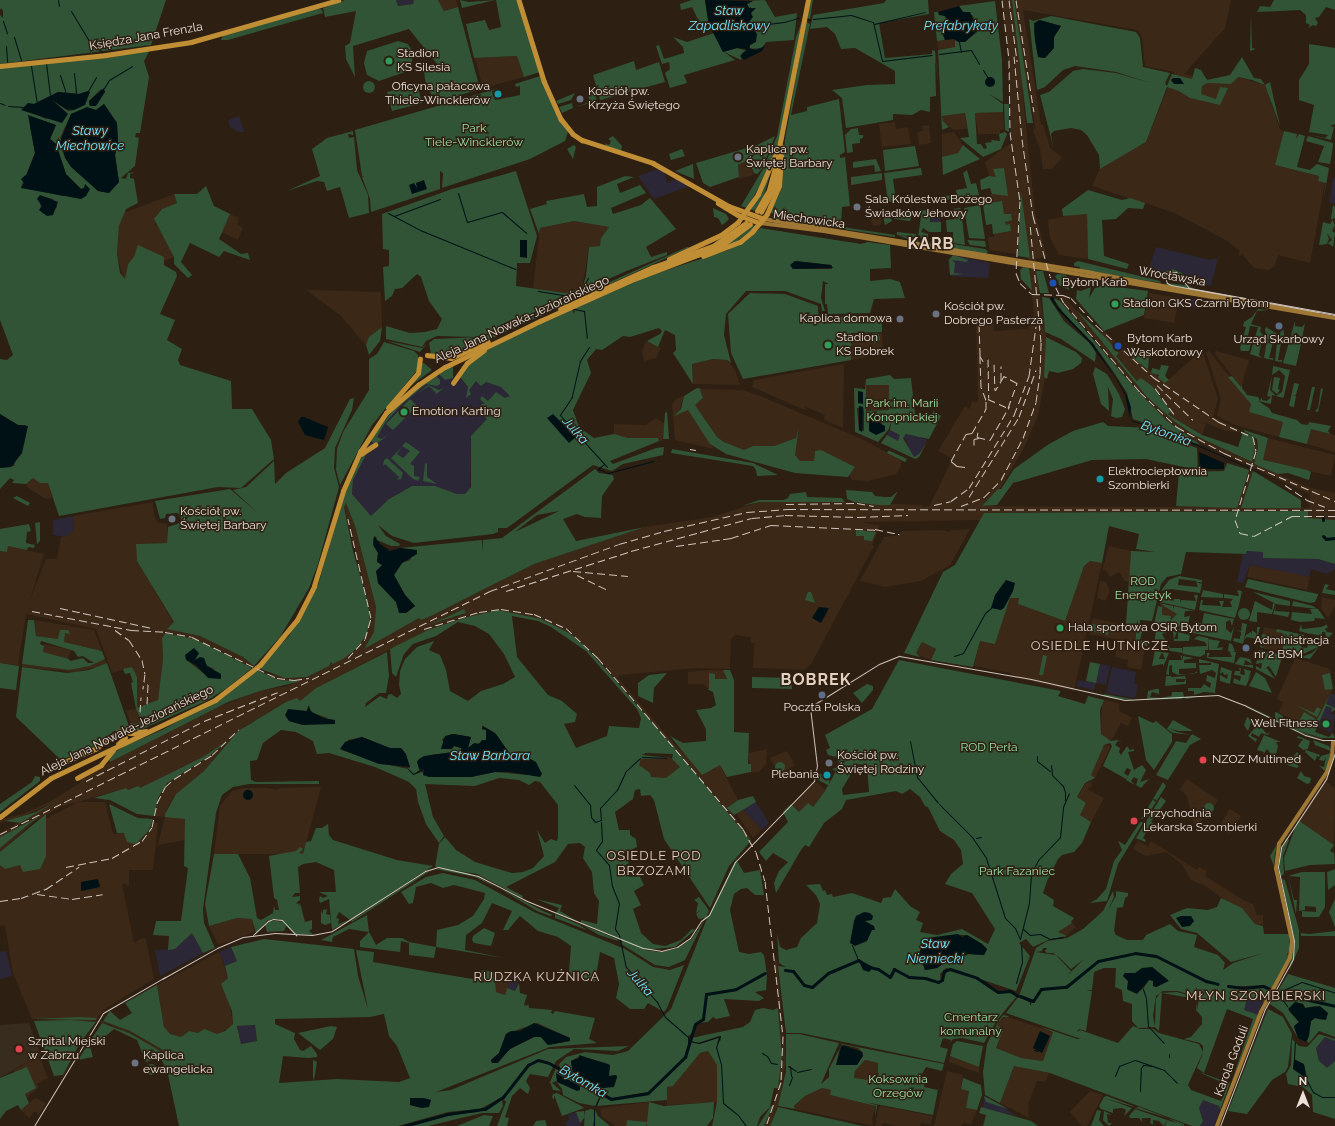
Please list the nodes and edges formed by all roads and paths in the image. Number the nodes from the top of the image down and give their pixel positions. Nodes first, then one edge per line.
1 (338, 0) edge
2 (519, 0) edge
3 (808, 0) edge
4 (0, 66) edge
5 (785, 127) junction
6 (781, 138) junction
7 (782, 148) junction
8 (707, 194) junction
9 (770, 209) junction
10 (732, 212) junction
11 (745, 213) junction
12 (742, 217) junction
13 (764, 218) junction
14 (777, 221) junction
15 (760, 223) junction
16 (774, 225) junction
17 (734, 226) junction
18 (752, 232) junction
19 (990, 258) junction
20 (686, 260) junction
21 (1015, 262) joint
22 (653, 267) junction
23 (572, 305) junction
24 (1335, 318) edge
25 (495, 341) junction
26 (427, 355) dead end
27 (420, 359) dead end
28 (431, 374) junction
29 (453, 383) dead end
30 (384, 413) junction
31 (375, 445) dead end
32 (357, 458) junction
33 (148, 731) junction
34 (122, 732) junction
35 (1334, 743) edge
36 (116, 746) junction
37 (96, 757) junction
38 (104, 762) junction
39 (62, 763) dead end
40 (68, 769) junction
41 (77, 778) dead end
42 (0, 816) edge
43 (1217, 1126) edge

1 - 4 main road, Księdza Jana Frenzla
2 - 8 main road
3 - 5 main road
5 - 6 main road
5 - 7 main road
6 - 7 main road
6 - 11 main road
7 - 9 main road
8 - 10 main road
8 - 11 main road
9 - 13 main road
9 - 14 main road
10 - 12 main road
10 - 17 main road
11 - 12 main road
11 - 13 main road
12 - 15 main road, Miechowicka
12 - 17 main road
13 - 14 main road, Miechowicka
13 - 15 main road
14 - 19 main road, Miechowicka
15 - 16 main road, Miechowicka
15 - 18 main road
16 - 18 main road
16 - 19 main road, Miechowicka
17 - 22 main road
18 - 20 main road
19 - 21 main road, Miechowicka
20 - 22 main road, Aleja Jana Nowaka-Jeziorańskiego
20 - 23 main road, Aleja Jana Nowaka-Jeziorańskiego
21 - 24 main road, Wrocławska
22 - 23 main road, Aleja Jana Nowaka-Jeziorańskiego
23 - 25 main road, Aleja Jana Nowaka-Jeziorańskiego
25 - 26 main road
25 - 28 main road, Aleja Jana Nowaka-Jeziorańskiego
25 - 29 main road
27 - 30 main road
28 - 30 main road, Aleja Jana Nowaka-Jeziorańskiego
28 - 32 main road, Aleja Jana Nowaka-Jeziorańskiego
30 - 33 main road, Aleja Jana Nowaka-Jeziorańskiego
31 - 32 main road
32 - 36 main road, Aleja Jana Nowaka-Jeziorańskiego
33 - 34 main road
33 - 36 main road, Aleja Jana Nowaka-Jeziorańskiego
34 - 36 main road
34 - 39 main road
35 - 43 main road, Karola Goduli
36 - 37 main road, Aleja Jana Nowaka-Jeziorańskiego
36 - 38 main road
36 - 40 main road, Aleja Jana Nowaka-Jeziorańskiego
37 - 38 main road
37 - 40 main road, Aleja Jana Nowaka-Jeziorańskiego
38 - 41 main road
40 - 42 main road, Aleja Jana Nowaka-Jeziorańskiego

